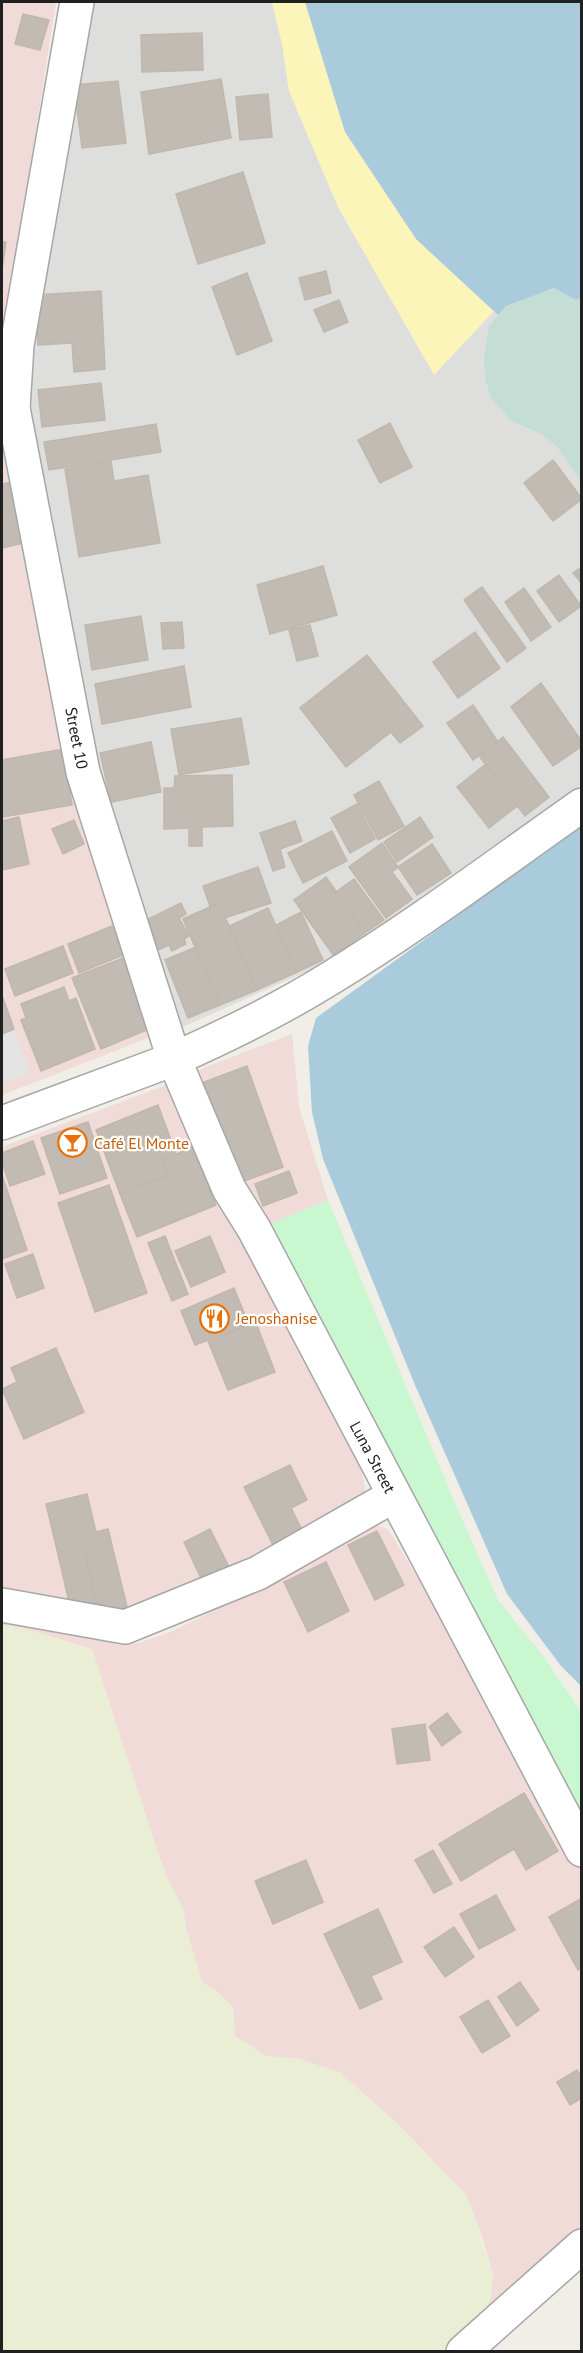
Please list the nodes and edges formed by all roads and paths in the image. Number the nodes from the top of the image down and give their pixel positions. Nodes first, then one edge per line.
1 (77, 2) edge
2 (7, 409) edge
3 (582, 805) edge
4 (174, 1059) junction
5 (2, 1123) edge
6 (393, 1496) junction
7 (2, 1605) edge
8 (582, 1850) edge
9 (582, 2246) edge
10 (463, 2352) edge

1 - 2 street, Street 10
2 - 4 street, Street 10
3 - 4 street
4 - 5 street
4 - 6 street, Luna Street
6 - 7 street
6 - 8 street, Luna Street
9 - 10 street

